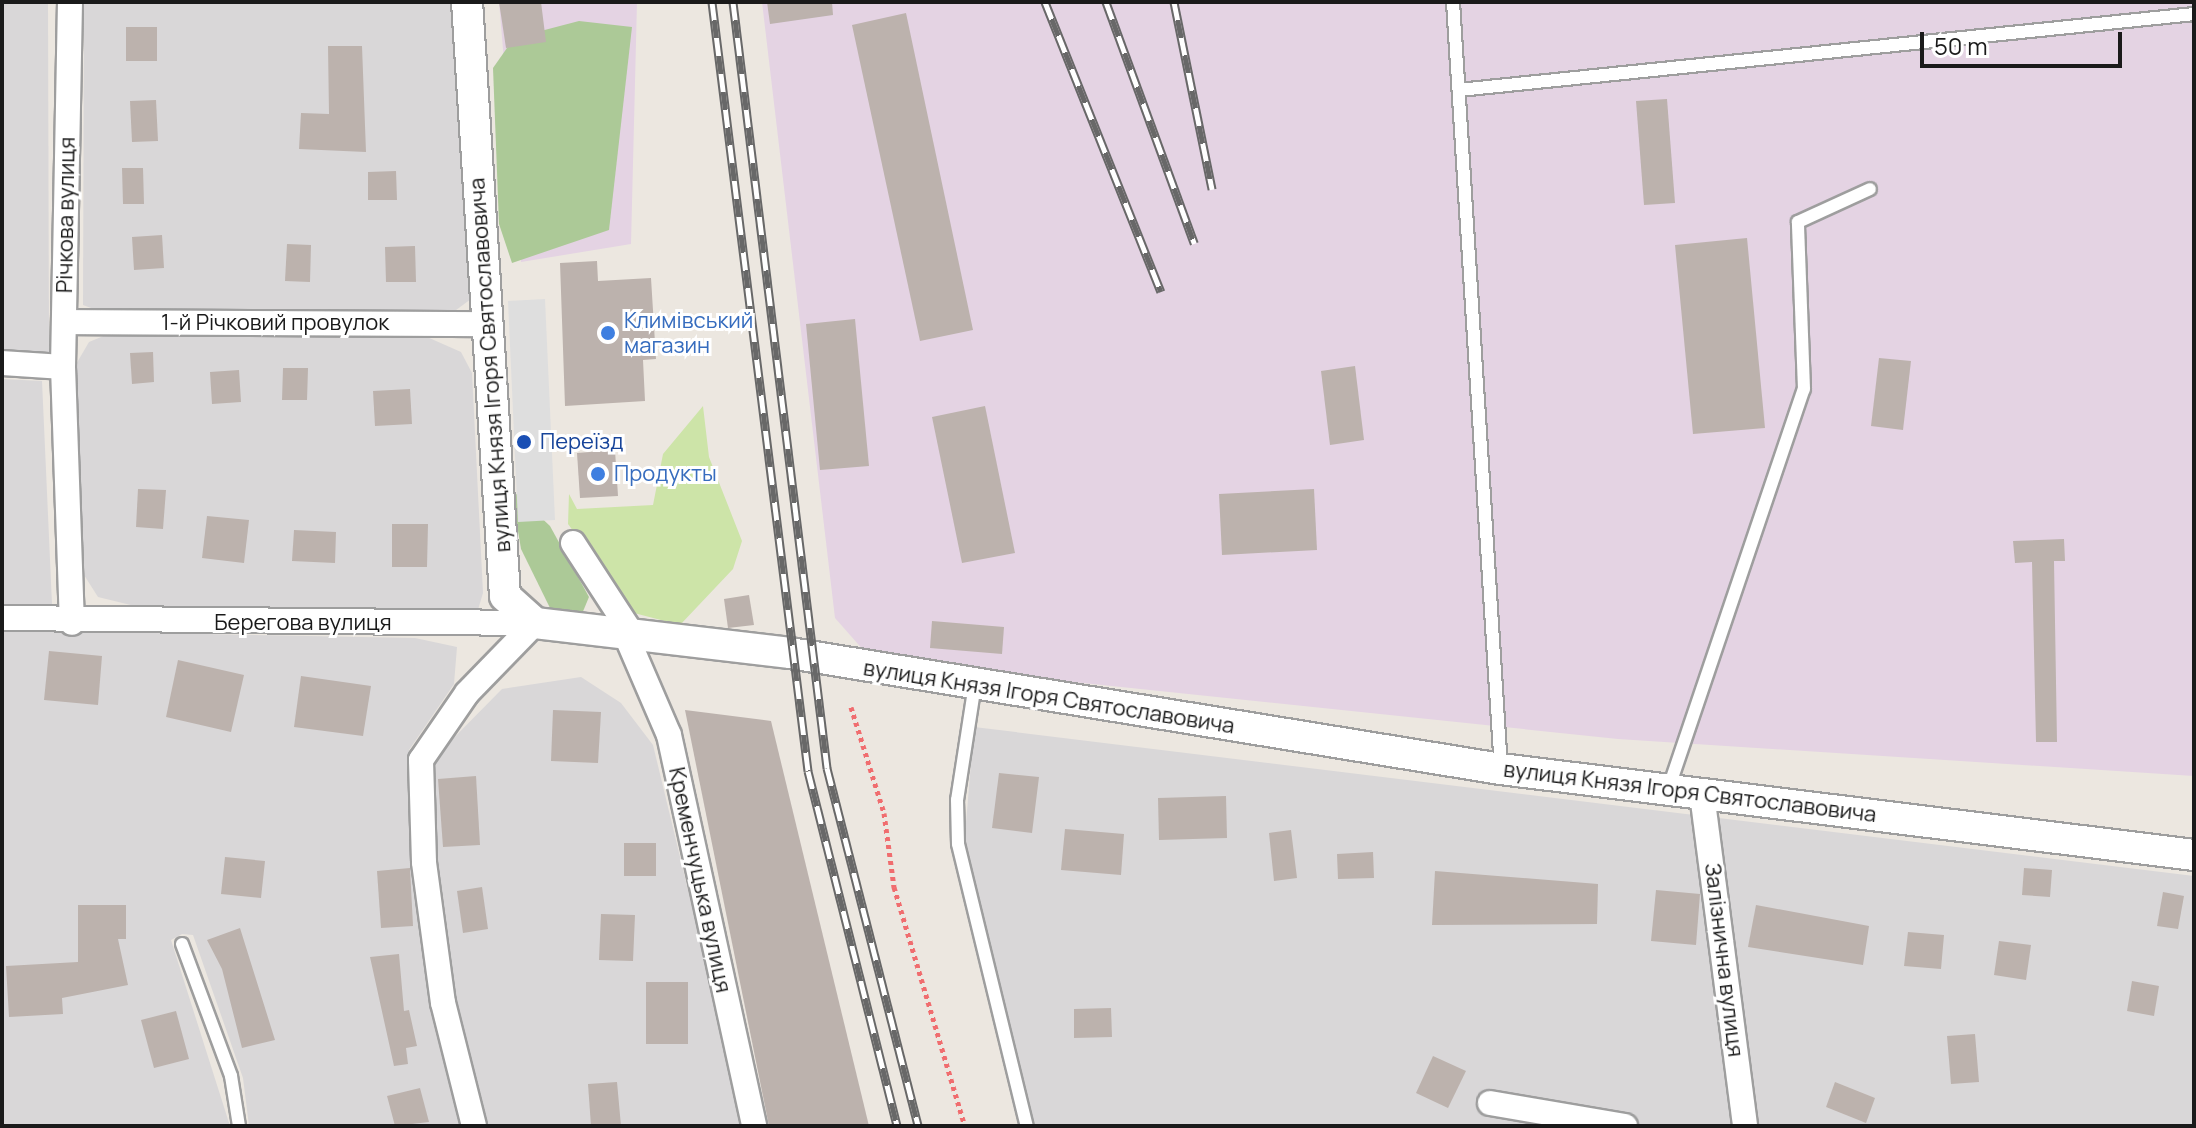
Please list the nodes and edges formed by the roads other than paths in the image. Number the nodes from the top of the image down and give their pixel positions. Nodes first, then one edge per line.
1 (70, 2) edge
2 (467, 2) edge
3 (1453, 2) edge
4 (2194, 14) edge
5 (1459, 90) junction
6 (1870, 189) dead end
7 (64, 322) junction
8 (487, 324) junction
9 (2, 363) edge
10 (63, 367) junction
11 (573, 543) dead end
12 (2, 618) edge
13 (72, 623) junction
14 (535, 623) junction
15 (632, 640) junction
16 (975, 684) junction
17 (1501, 769) junction
18 (1668, 790) junction
19 (1702, 794) junction
20 (2194, 855) edge
21 (182, 944) dead end
22 (1490, 1103) dead end
23 (239, 1126) edge
24 (474, 1126) edge
25 (754, 1126) edge
26 (1027, 1126) edge
27 (1625, 1126) edge
28 (1745, 1126) edge

1 - 7 street, Річкова вулиця
2 - 8 street, вулиця Князя Ігоря Святославовича
3 - 5 lane
4 - 5 lane
5 - 17 lane
6 - 18 lane
7 - 8 street, 1-й Річковий провулок
7 - 10 street, Річкова вулиця
8 - 14 street, вулиця Князя Ігоря Святославовича
9 - 10 street
10 - 13 street
11 - 15 street, Кременчуцька вулиця
12 - 13 street, Берегова вулиця
13 - 14 street, Берегова вулиця
14 - 15 street, вулиця Князя Ігоря Святославовича
14 - 24 street
15 - 16 street, вулиця Князя Ігоря Святославовича
15 - 25 street, Кременчуцька вулиця
16 - 17 street, вулиця Князя Ігоря Святославовича
16 - 26 lane
17 - 18 street, вулиця Князя Ігоря Святославовича
18 - 19 street, вулиця Князя Ігоря Святославовича
19 - 20 street, вулиця Князя Ігоря Святославовича
19 - 28 street, Залізнична вулиця
21 - 23 lane
22 - 27 street

